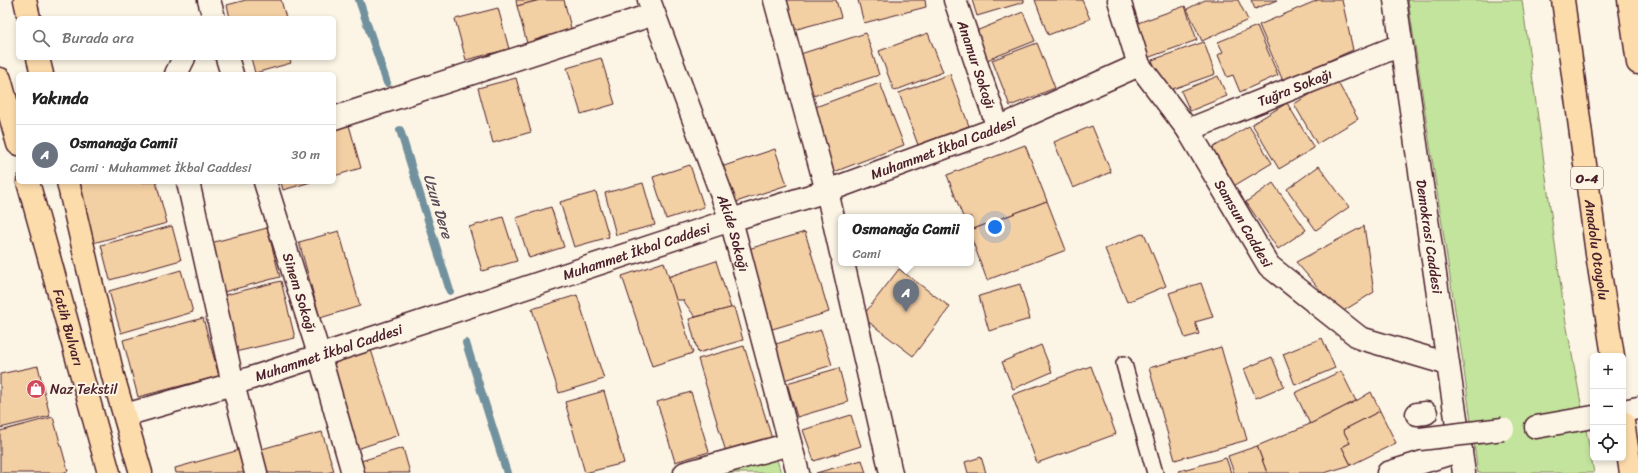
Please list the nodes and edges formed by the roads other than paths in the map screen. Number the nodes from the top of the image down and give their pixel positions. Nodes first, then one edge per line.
1 (25, 0) edge
2 (775, 0) edge
3 (955, 0) edge
4 (1119, 0) edge
5 (1395, 0) edge
6 (1563, 0) edge
7 (1630, 0) edge
8 (652, 7) edge
9 (29, 16) edge
10 (1401, 45) junction
11 (38, 60) edge
12 (183, 60) edge
13 (228, 60) edge
14 (1638, 63) edge
15 (1139, 65) junction
16 (42, 72) edge
17 (177, 72) edge
18 (231, 72) edge
19 (0, 79) edge
20 (336, 117) edge
21 (998, 128) junction
22 (1188, 130) junction
23 (16, 137) edge
24 (29, 184) edge
25 (68, 184) edge
26 (188, 184) edge
27 (267, 184) edge
28 (827, 191) junction
29 (731, 220) junction
30 (838, 240) edge
31 (844, 266) edge
32 (1613, 353) edge
33 (320, 354) junction
34 (1124, 364) dead end
35 (1448, 364) junction
36 (233, 384) junction
37 (1638, 408) edge
38 (1626, 410) edge
39 (125, 415) junction
40 (1590, 417) edge
41 (1623, 425) edge
42 (1536, 427) dead end
43 (1503, 430) dead end
44 (1420, 439) dead end
45 (790, 444) junction
46 (1461, 450) junction
47 (109, 473) edge
48 (141, 473) edge
49 (256, 473) edge
50 (353, 473) edge
51 (685, 473) edge
52 (798, 473) edge
53 (891, 473) edge
54 (1155, 473) edge
55 (1388, 473) edge
56 (1464, 473) edge
57 (1631, 473) edge

1 - 9 main road
2 - 28 street
3 - 21 street, Anamur Sokağı
4 - 15 street, Samsun Caddesi
5 - 10 street, Demokrasi Caddesi
6 - 32 main road, Anadolu Otoyolu / O-4
7 - 14 main road
8 - 20 street
8 - 29 street, Akide Sokağı
10 - 22 street, Tuğra Sokağı
10 - 35 street, Demokrasi Caddesi
11 - 16 main road
12 - 17 street
13 - 18 street
15 - 21 street, Muhammet İkbal Caddesi
15 - 22 street, Samsun Caddesi
19 - 23 main road
21 - 28 street, Muhammet İkbal Caddesi
22 - 35 street, Samsun Caddesi
24 - 47 main road, Fatih Bulvarı
25 - 39 main road
26 - 36 street
27 - 33 street, Sinem Sokağı
28 - 29 street, Muhammet İkbal Caddesi
28 - 30 street
29 - 33 street, Muhammet İkbal Caddesi
29 - 45 street, Akide Sokağı
31 - 53 street
33 - 36 street, Muhammet İkbal Caddesi
33 - 50 street, Sinem Sokağı
34 - 54 lane
35 - 46 street, Demokrasi Caddesi
36 - 39 street, Muhammet İkbal Caddesi
36 - 49 street
37 - 38 street
39 - 48 main road
40 - 42 street
41 - 57 main road
43 - 44 street, bridge
45 - 51 street
45 - 52 street, Akide Sokağı
46 - 55 street
46 - 56 street, Demokrasi Caddesi

